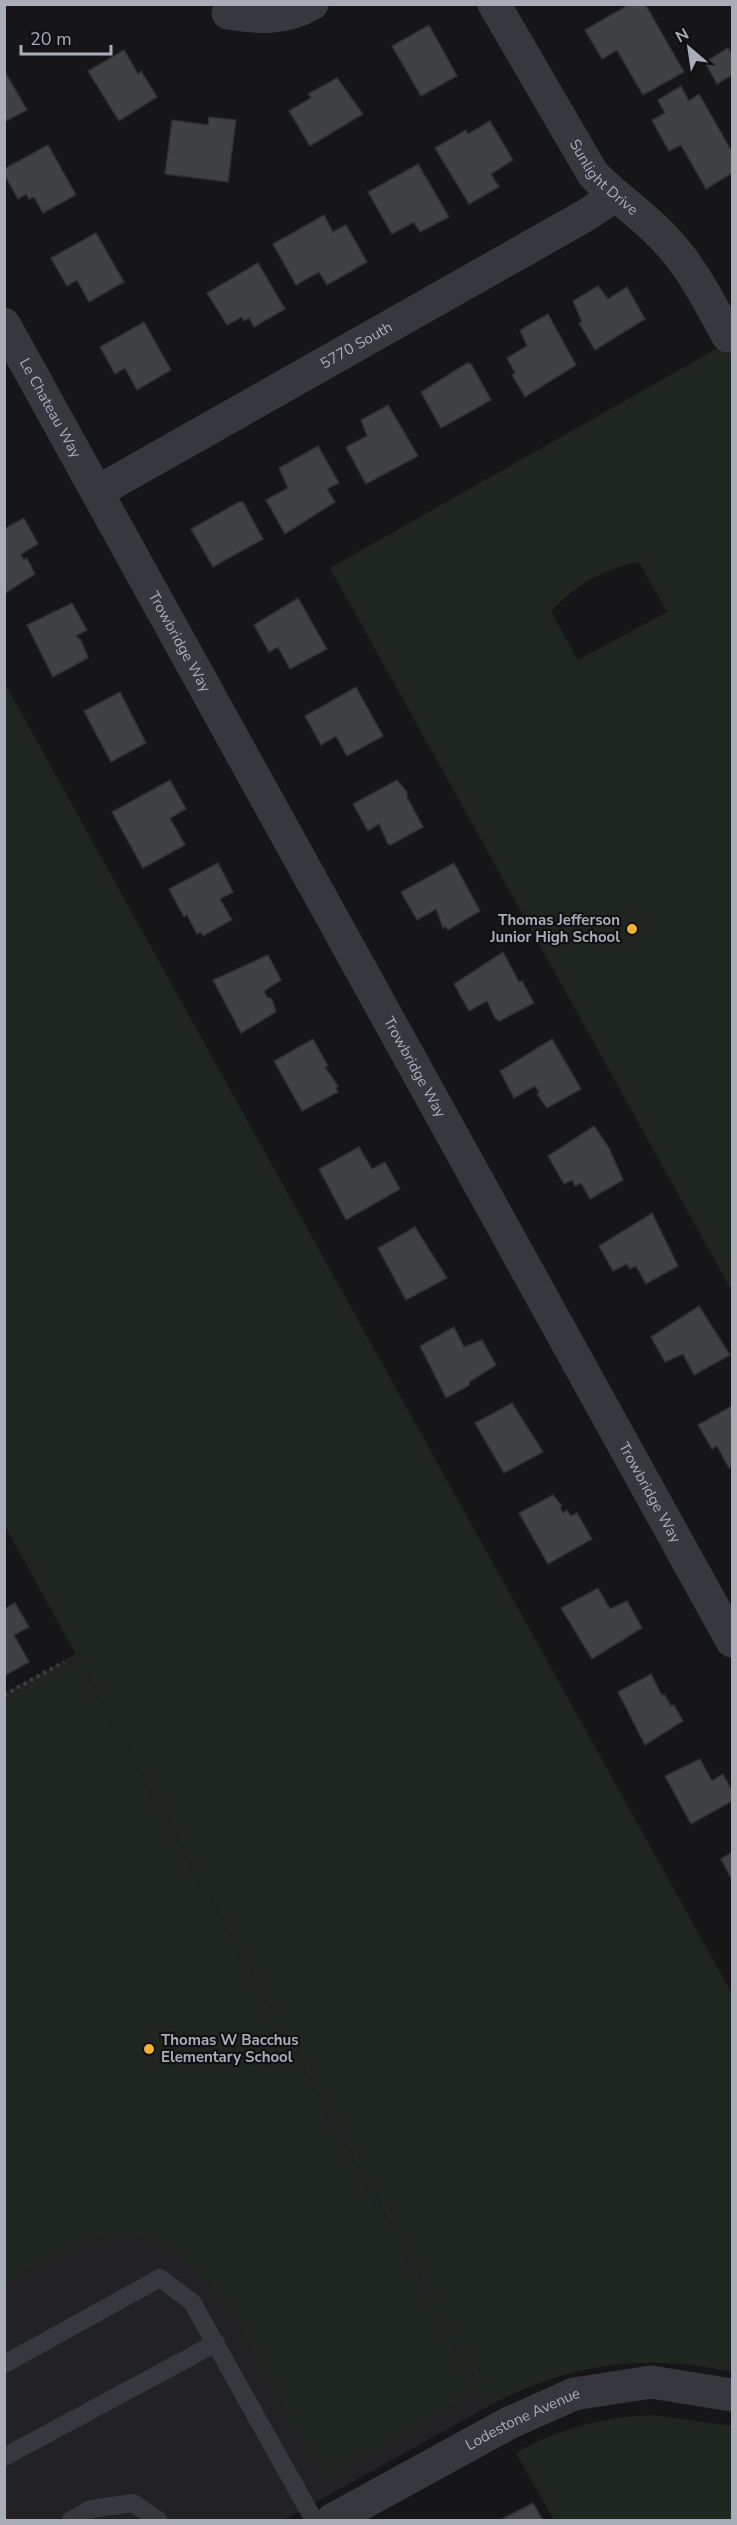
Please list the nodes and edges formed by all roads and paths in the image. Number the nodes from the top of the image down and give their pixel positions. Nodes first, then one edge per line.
1 (312, 4) edge
2 (494, 4) edge
3 (228, 13) dead end
4 (614, 196) junction
5 (4, 324) edge
6 (728, 336) dead end
7 (97, 492) junction
8 (732, 1641) edge
9 (64, 1662) dead end
10 (4, 1695) edge
11 (216, 2343) junction
12 (4, 2364) edge
13 (732, 2395) edge
14 (4, 2457) edge
15 (71, 2520) edge
16 (158, 2520) edge
17 (314, 2520) edge
18 (332, 2520) edge

1 - 3 street
2 - 4 street, Sunlight Drive
4 - 6 street, Sunlight Drive
4 - 7 street, 5770 South
5 - 7 street, Le Chateau Way
7 - 8 street, Trowbridge Way
9 - 10 path
11 - 12 lane
11 - 14 lane
11 - 17 lane
13 - 18 street, Lodestone Avenue
15 - 16 lane

